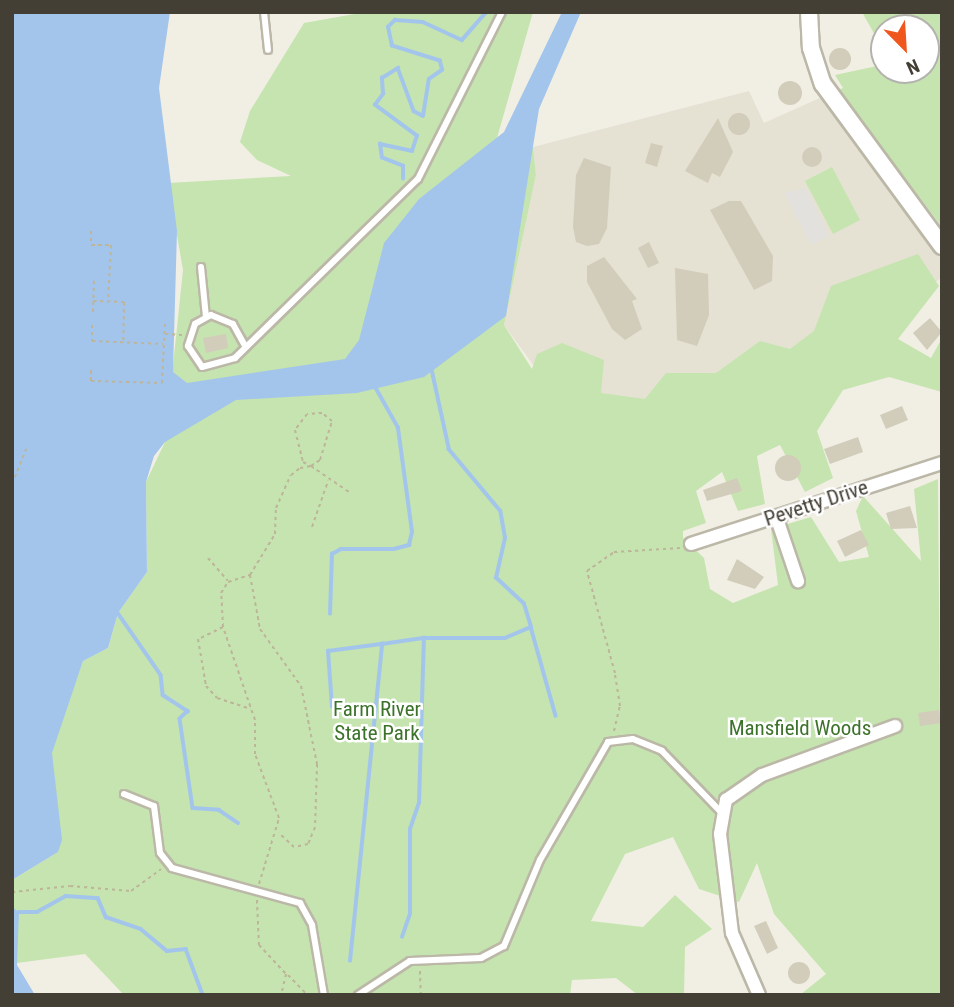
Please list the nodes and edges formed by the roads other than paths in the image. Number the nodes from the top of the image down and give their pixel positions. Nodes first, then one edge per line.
1 (264, 12) edge
2 (502, 12) edge
3 (809, 12) edge
4 (268, 50) dead end
5 (942, 246) edge
6 (201, 267) dead end
7 (206, 317) junction
8 (244, 344) junction
9 (942, 463) edge
10 (776, 516) junction
11 (691, 544) road end
12 (798, 581) dead end
13 (895, 726) dead end
14 (124, 794) dead end
15 (721, 812) junction
16 (324, 995) edge
17 (358, 995) edge
18 (759, 995) edge

1 - 4 lane
2 - 8 lane
3 - 5 street
6 - 7 lane
7 - 8 lane
7 - 8 lane
9 - 10 street, Pevetty Drive
10 - 11 street, Pevetty Drive
10 - 12 street
13 - 15 street
14 - 16 lane
15 - 17 lane
15 - 18 street

